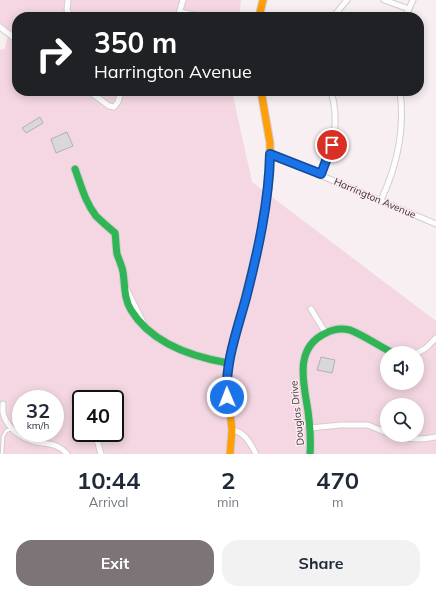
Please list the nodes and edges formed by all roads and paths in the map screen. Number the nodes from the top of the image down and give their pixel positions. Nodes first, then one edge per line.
1 (68, 0) edge
2 (183, 0) edge
3 (263, 0) edge
4 (347, 0) edge
5 (384, 0) edge
6 (414, 0) edge
7 (409, 9) junction
8 (68, 12) edge
9 (180, 12) edge
10 (260, 12) edge
11 (337, 12) edge
12 (408, 12) edge
13 (0, 27) edge
14 (12, 36) edge
15 (96, 96) edge
16 (120, 96) edge
17 (262, 96) edge
18 (332, 96) edge
19 (400, 96) edge
20 (270, 154) junction
21 (75, 168) dead end
22 (321, 174) junction
23 (381, 200) junction
24 (436, 224) edge
25 (311, 309) dead end
26 (325, 332) junction
27 (436, 338) edge
28 (380, 346) edge
29 (424, 349) edge
30 (228, 363) junction
31 (3, 404) dead end
32 (12, 428) joint
33 (310, 428) junction
34 (232, 430) junction
35 (380, 430) edge
36 (436, 436) edge
37 (424, 439) edge
38 (42, 442) edge
39 (98, 442) edge
40 (2, 454) edge
41 (67, 454) edge
42 (101, 454) edge
43 (230, 454) edge
44 (256, 454) edge
45 (310, 454) edge

1 - 8 street
2 - 9 street
3 - 10 street
4 - 11 street
5 - 7 street
6 - 7 street
7 - 12 street
13 - 14 street
15 - 16 street
17 - 20 street
18 - 22 street
19 - 23 street
20 - 22 street, Harrington Avenue
20 - 30 street
21 - 30 street
22 - 23 street, Harrington Avenue
23 - 24 street, Harrington Avenue
25 - 26 street
26 - 28 street
26 - 33 street, Douglas Drive
27 - 29 street
30 - 34 street
31 - 32 street
32 - 40 lane
33 - 35 street
33 - 45 street, Douglas Drive
34 - 43 street
34 - 44 street
36 - 37 street
38 - 41 street
39 - 42 street

